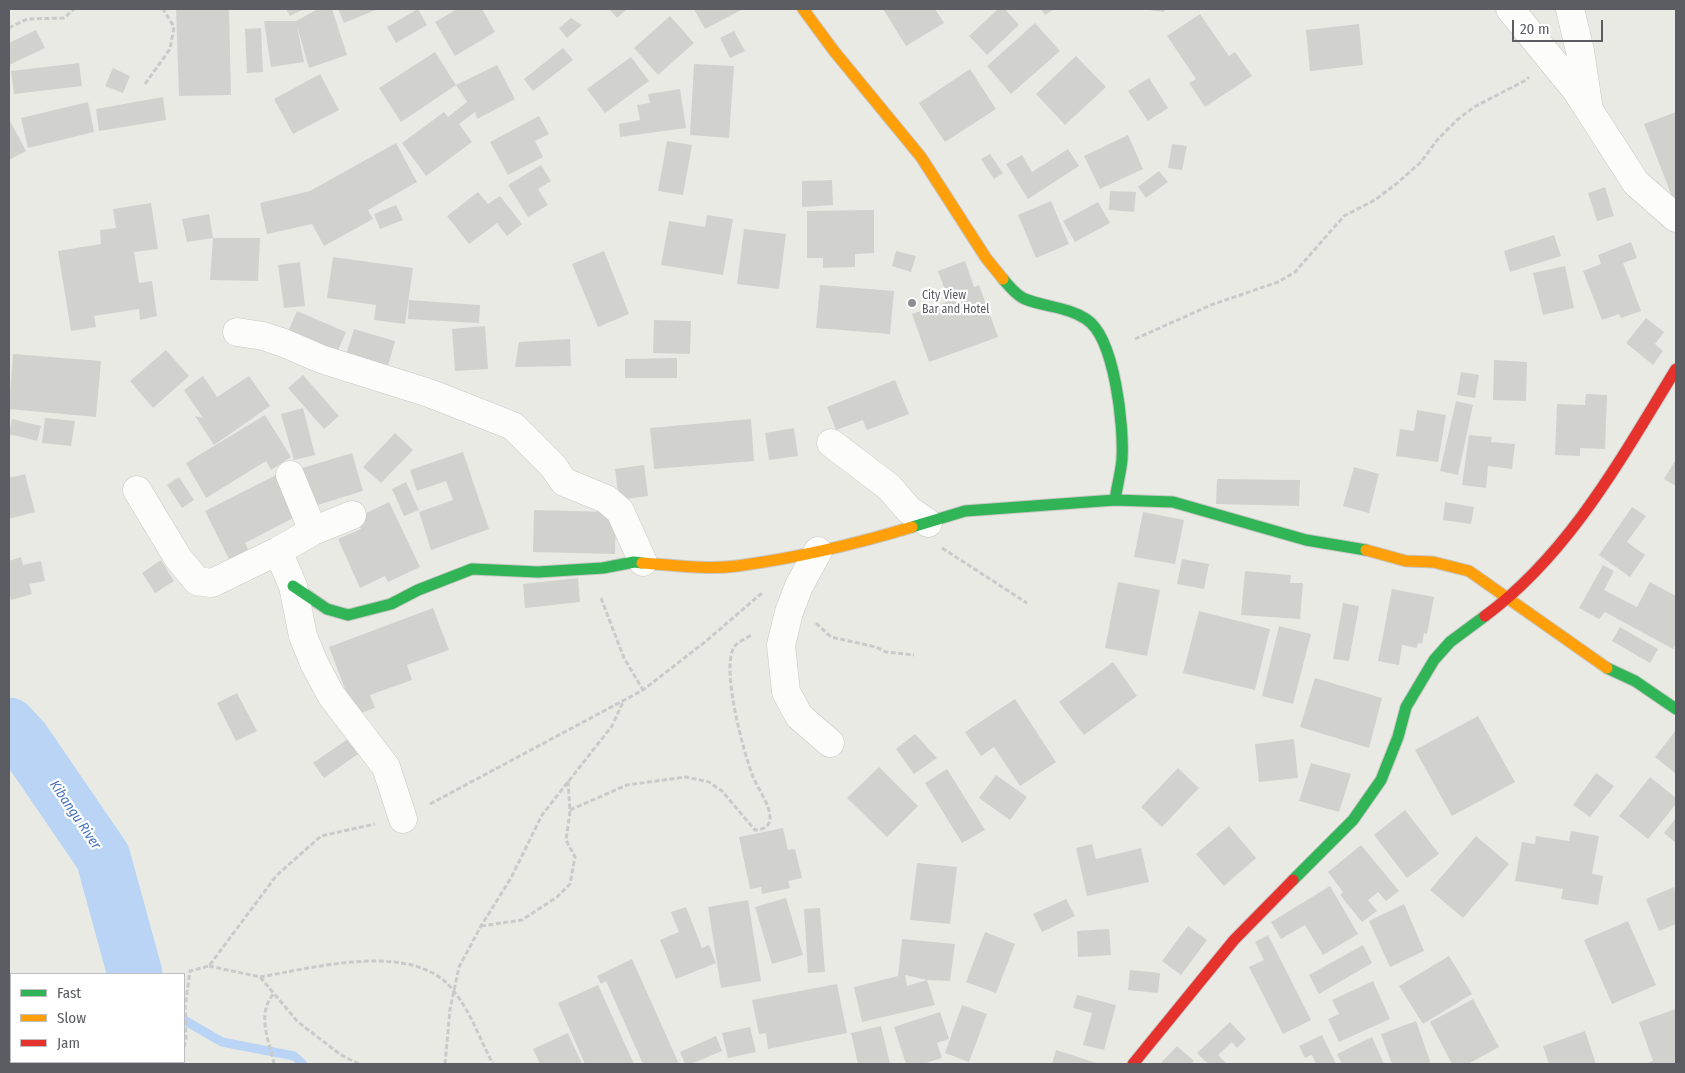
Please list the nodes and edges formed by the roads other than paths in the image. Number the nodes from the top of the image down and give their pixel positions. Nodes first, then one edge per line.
1 (803, 9) edge
2 (1510, 9) edge
3 (1570, 9) edge
4 (1589, 110) junction
5 (1676, 218) edge
6 (237, 332) dead end
7 (1673, 381) edge
8 (831, 443) dead end
9 (290, 475) dead end
10 (138, 490) dead end
11 (1115, 500) junction
12 (352, 515) dead end
13 (916, 526) junction
14 (313, 531) junction
15 (818, 550) junction
16 (278, 551) junction
17 (644, 562) junction
18 (293, 586) junction
19 (1509, 598) junction
20 (1676, 709) edge
21 (830, 743) dead end
22 (402, 819) road end
23 (1133, 1064) edge

1 - 11 street
2 - 4 street
3 - 4 street
4 - 5 street
6 - 17 street
7 - 19 street
8 - 13 street
9 - 14 street
10 - 16 street
11 - 13 street
11 - 19 street
12 - 14 street
13 - 15 street
14 - 16 street
15 - 17 street
15 - 21 street
16 - 18 street
17 - 18 street
18 - 22 street
19 - 20 street
19 - 23 street

